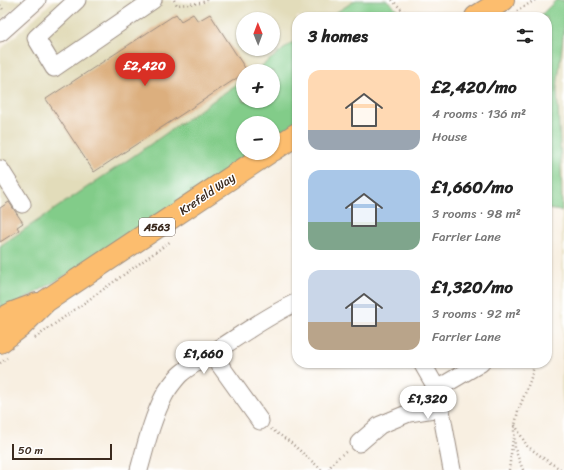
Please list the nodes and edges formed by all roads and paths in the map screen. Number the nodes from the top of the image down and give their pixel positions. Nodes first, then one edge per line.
1 (77, 0) edge
2 (152, 0) edge
3 (174, 0) edge
4 (206, 0) edge
5 (392, 0) edge
6 (535, 0) edge
7 (29, 4) edge
8 (509, 6) edge
9 (404, 12) edge
10 (491, 12) edge
11 (0, 32) edge
12 (292, 137) edge
13 (280, 145) edge
14 (258, 160) edge
15 (0, 169) edge
16 (22, 204) dead end
17 (173, 239) dead end
18 (46, 301) junction
19 (292, 304) edge
20 (0, 320) edge
21 (32, 340) dead end
22 (6, 348) edge
23 (212, 354) junction
24 (0, 363) edge
25 (425, 368) edge
26 (473, 368) edge
27 (534, 368) edge
28 (437, 389) junction
29 (440, 408) junction
30 (260, 421) joint
31 (515, 424) junction
32 (514, 430) junction
33 (359, 443) joint
34 (522, 469) edge
35 (139, 470) edge
36 (322, 470) edge
37 (329, 470) edge
38 (452, 470) edge
39 (509, 470) edge
40 (518, 470) edge
41 (562, 470) edge

1 - 2 street
3 - 4 path
5 - 9 path
6 - 8 path
7 - 11 street
8 - 10 highway
12 - 13 highway
14 - 18 highway, Krefeld Way / A563
15 - 16 street
17 - 21 path
18 - 20 highway, Krefeld Way / A563
18 - 22 highway, Krefeld Way / A563
19 - 23 street
22 - 24 path
23 - 30 street
23 - 35 street
25 - 28 street
26 - 28 street
27 - 31 path
28 - 29 street
29 - 33 street
29 - 38 street
30 - 36 path
31 - 32 path
31 - 41 path
32 - 34 path
32 - 39 path
33 - 37 path
34 - 40 path

